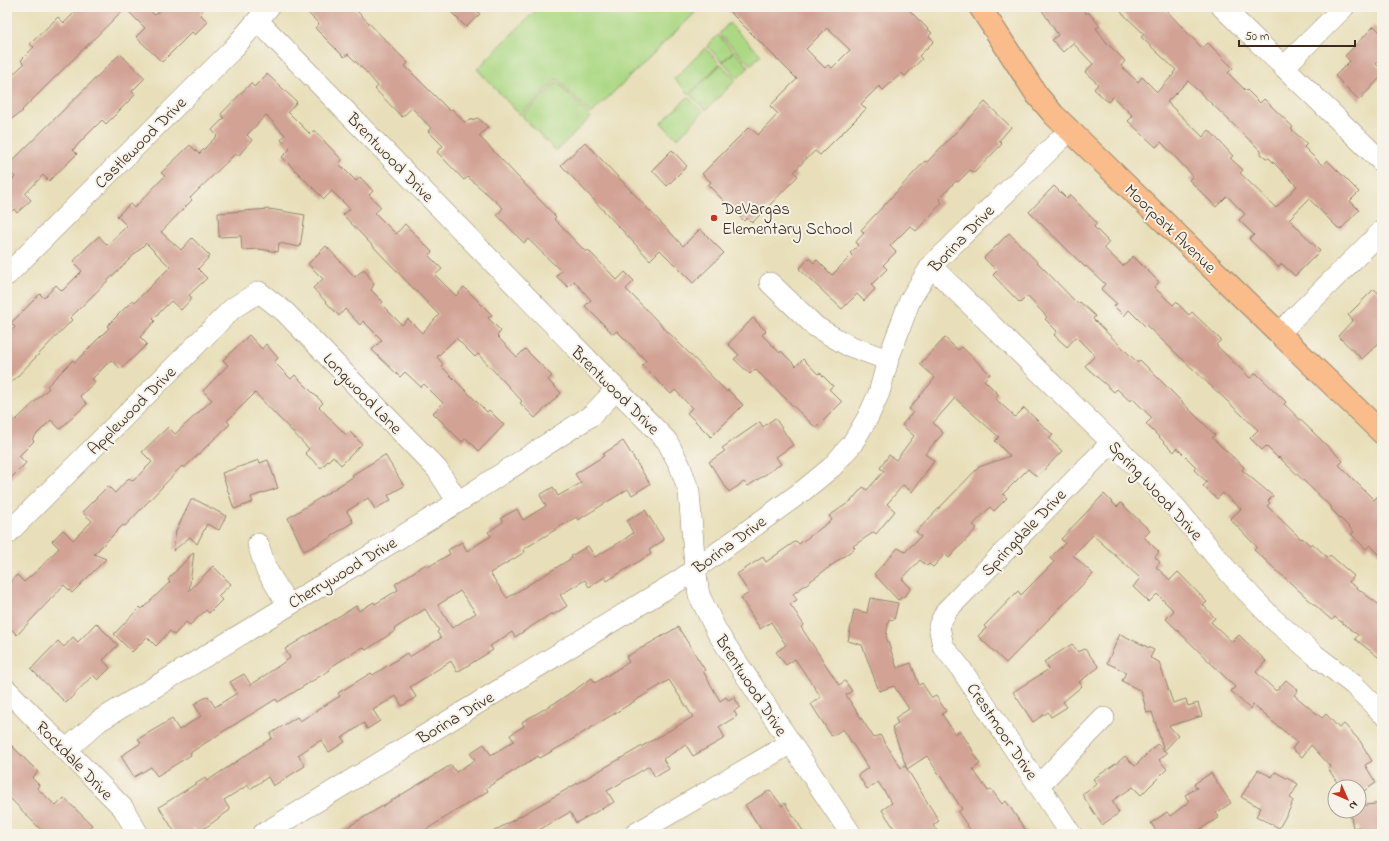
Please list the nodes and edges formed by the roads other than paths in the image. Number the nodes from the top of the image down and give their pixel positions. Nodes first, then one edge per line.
1 (980, 7) edge
2 (1222, 7) edge
3 (1344, 7) edge
4 (264, 14) edge
5 (1285, 66) junction
6 (1070, 130) junction
7 (1382, 162) edge
8 (1382, 231) edge
9 (931, 266) junction
10 (7, 275) edge
11 (770, 283) dead end
12 (259, 292) joint
13 (1279, 333) junction
14 (888, 360) junction
15 (616, 390) junction
16 (1382, 433) edge
17 (1112, 442) junction
18 (458, 502) junction
19 (7, 534) edge
20 (258, 544) dead end
21 (695, 568) junction
22 (288, 605) junction
23 (938, 626) joint
24 (7, 690) edge
25 (1382, 713) edge
26 (1104, 718) dead end
27 (790, 743) junction
28 (66, 750) junction
29 (1039, 785) junction
30 (138, 834) edge
31 (263, 834) edge
32 (635, 834) edge
33 (851, 834) edge
34 (1071, 834) edge

1 - 6 main road, Moorpark Avenue
2 - 5 street
3 - 5 street
4 - 10 street, Castlewood Drive
4 - 15 street, Brentwood Drive
5 - 7 street
6 - 9 street, Borina Drive
6 - 13 main road, Moorpark Avenue
8 - 13 street
9 - 14 street, Borina Drive
9 - 17 street, Spring Wood Drive
11 - 14 street
12 - 18 street, Longwood Lane
12 - 19 street, Applewood Drive
13 - 16 main road, Moorpark Avenue
14 - 21 street, Borina Drive
15 - 18 street, Cherrywood Drive
15 - 21 street, Brentwood Drive
17 - 23 street, Springdale Drive
17 - 25 street, Spring Wood Drive
18 - 22 street, Cherrywood Drive
20 - 22 street
21 - 27 street, Brentwood Drive
21 - 31 street, Borina Drive
22 - 28 street, Cherrywood Drive
23 - 29 street, Crestmoor Drive
24 - 28 street, Rockdale Drive
26 - 29 street
27 - 32 street
27 - 33 street, Brentwood Drive
28 - 30 street, Rockdale Drive
29 - 34 street, Crestmoor Drive

